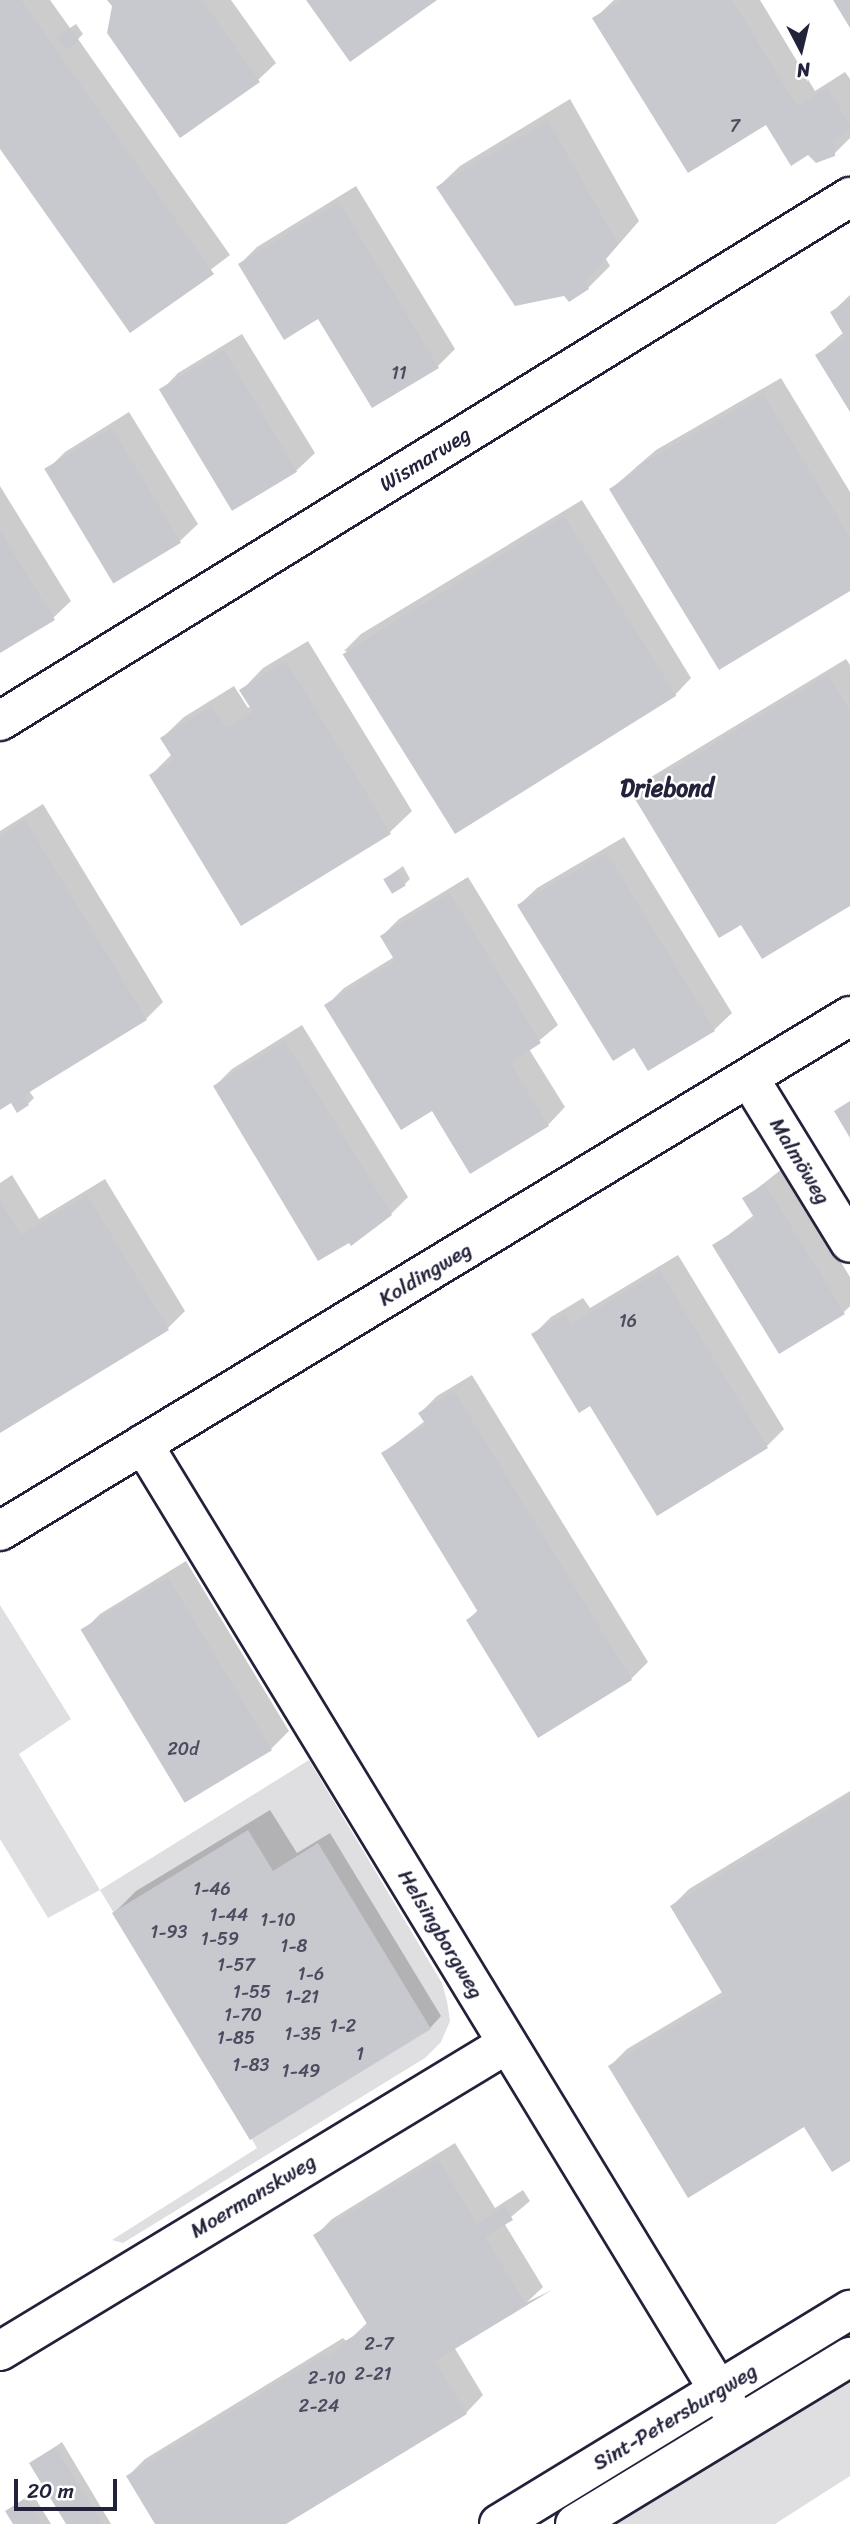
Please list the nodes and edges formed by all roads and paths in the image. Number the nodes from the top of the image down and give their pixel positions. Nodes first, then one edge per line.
1 (850, 197) edge
2 (0, 721) edge
3 (850, 1016) edge
4 (749, 1078) junction
5 (850, 1243) edge
6 (143, 1444) junction
7 (0, 1531) edge
8 (507, 2044) junction
9 (850, 2310) edge
10 (0, 2351) edge
11 (850, 2357) edge
12 (719, 2391) junction
13 (739, 2424) junction
14 (499, 2524) edge
15 (576, 2524) edge

1 - 2 street, Wismarweg
3 - 4 street, Koldingweg
4 - 5 street, Malmöweg
4 - 6 street, Koldingweg
6 - 7 street, Koldingweg
6 - 8 street, Helsingborgweg
8 - 10 street, Moermanskweg
8 - 12 street, Helsingborgweg
9 - 12 street, Sint-Petersburgweg
11 - 13 street, Sint-Petersburgweg
12 - 13 street, Helsingborgweg
12 - 14 street, Sint-Petersburgweg
13 - 15 street, Sint-Petersburgweg

